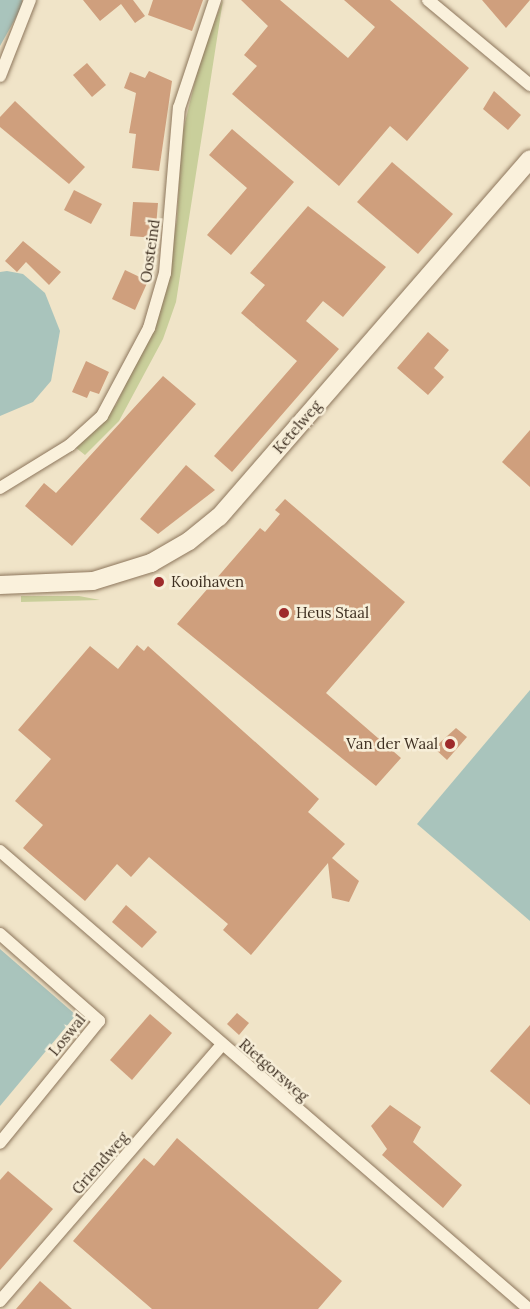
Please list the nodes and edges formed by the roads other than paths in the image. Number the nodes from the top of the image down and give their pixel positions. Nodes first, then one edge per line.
1 (30, 0) edge
2 (215, 0) edge
3 (428, 0) edge
4 (0, 76) edge
5 (530, 85) edge
6 (530, 159) edge
7 (2, 484) edge
8 (0, 585) edge
9 (0, 851) edge
10 (0, 934) edge
11 (222, 1045) junction
12 (0, 1143) edge
13 (0, 1301) edge
14 (529, 1309) edge

1 - 4 street
2 - 7 street, Oosteind
3 - 5 street
6 - 8 street, Ketelweg
9 - 11 street, Rietgorsweg
10 - 12 street, Loswal
11 - 13 street, Griendweg
11 - 14 street, Rietgorsweg

